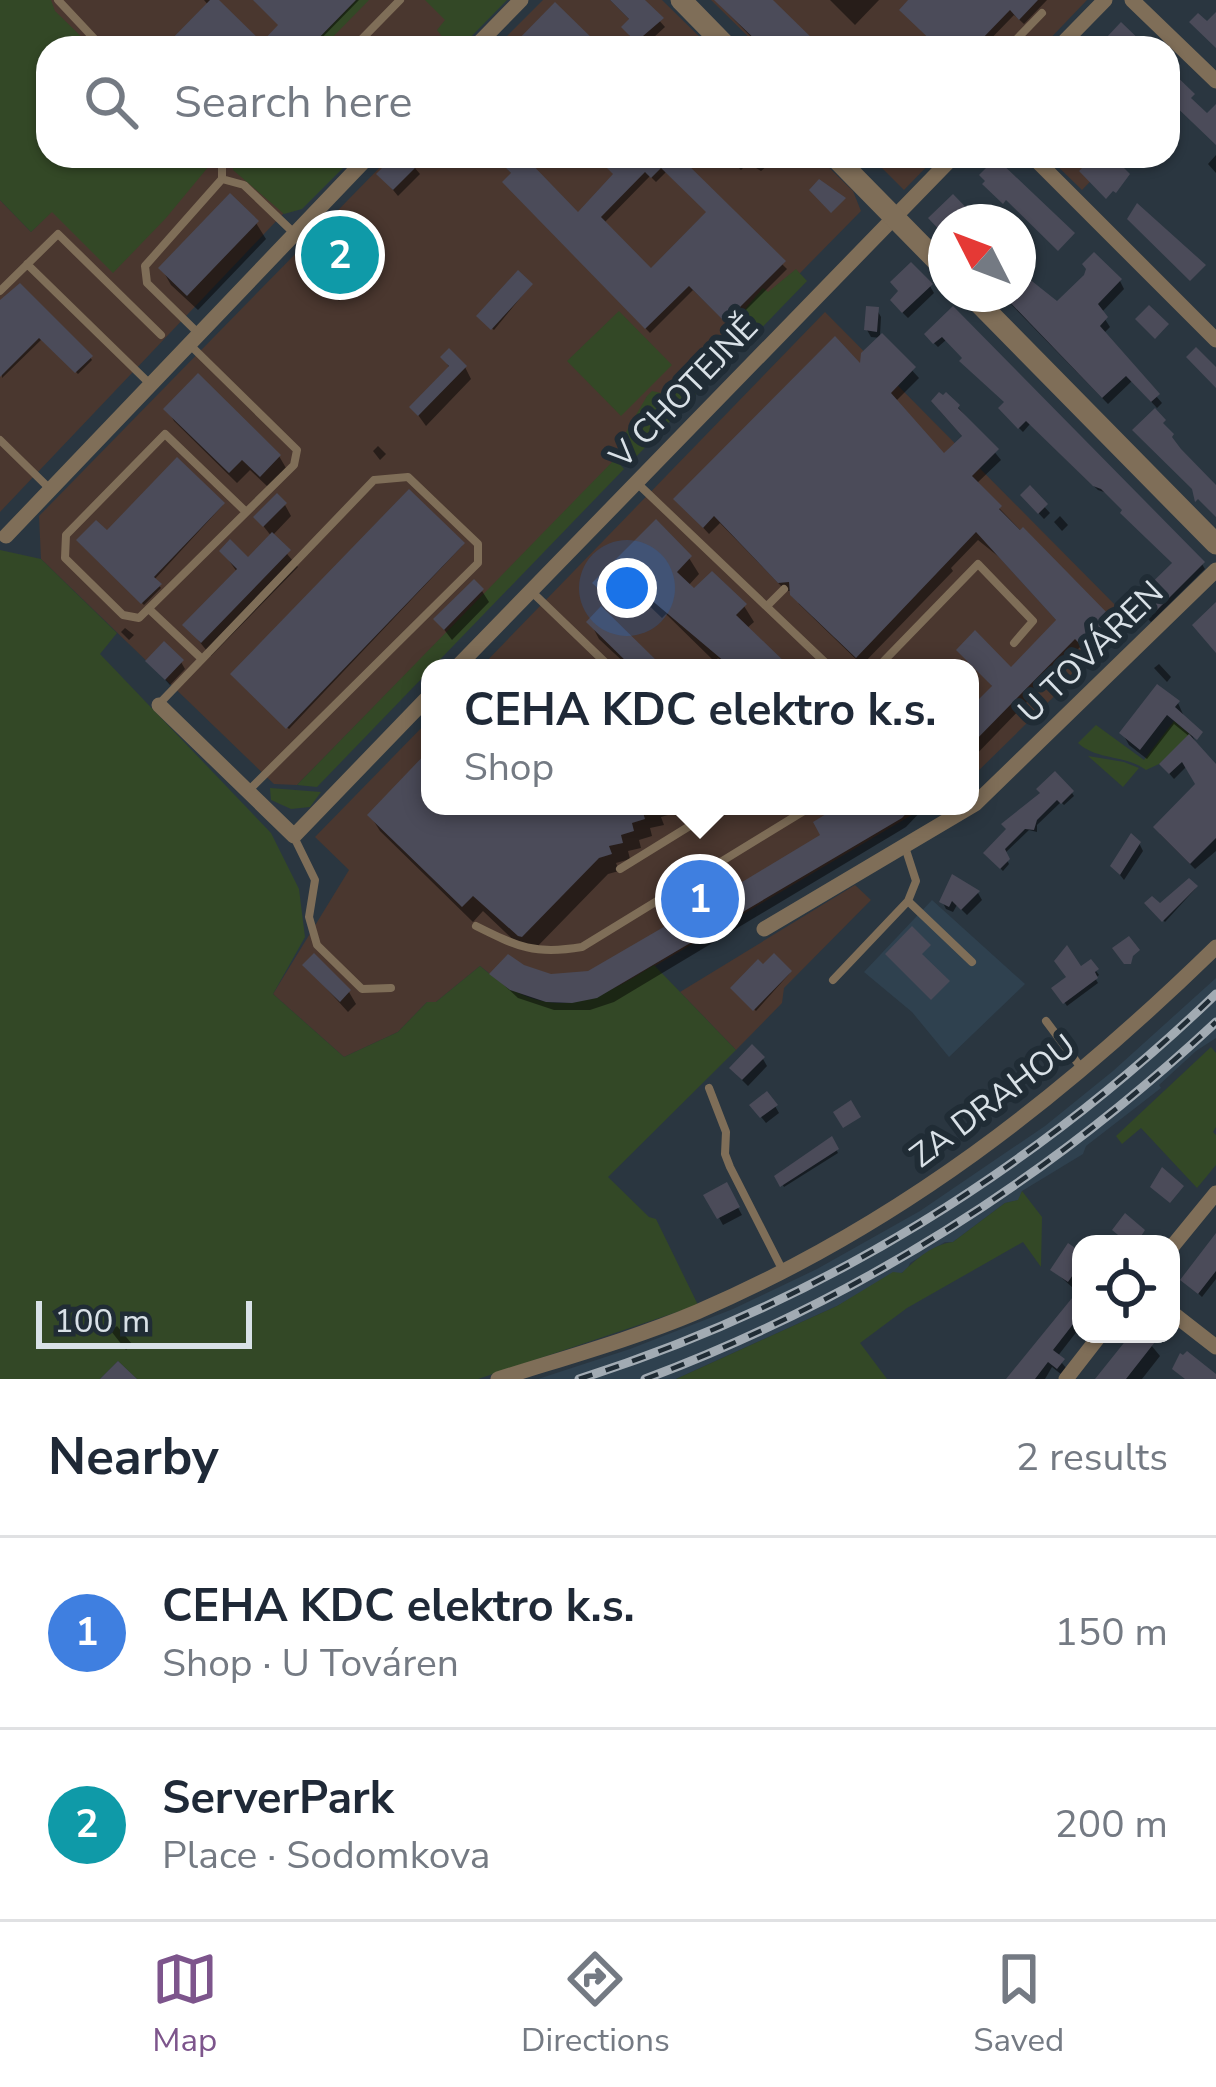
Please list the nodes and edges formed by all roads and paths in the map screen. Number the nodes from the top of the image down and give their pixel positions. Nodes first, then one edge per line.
1 (58, 0) edge
2 (400, 0) edge
3 (521, 0) edge
4 (681, 0) edge
5 (1105, 0) edge
6 (1132, 0) edge
7 (1042, 13) dead end
8 (92, 36) edge
9 (365, 36) edge
10 (486, 36) edge
11 (716, 36) edge
12 (1020, 36) edge
13 (1070, 36) edge
14 (1169, 36) edge
15 (1180, 46) edge
16 (1216, 81) edge
17 (220, 168) edge
18 (358, 168) edge
19 (846, 168) edge
20 (942, 168) edge
21 (1044, 168) edge
22 (222, 179) junction
23 (894, 217) junction
24 (295, 234) junction
25 (928, 252) edge
26 (27, 264) junction
27 (0, 291) edge
28 (988, 312) edge
29 (161, 335) dead end
30 (194, 339) junction
31 (1216, 340) edge
32 (151, 385) junction
33 (0, 440) edge
34 (637, 482) junction
35 (50, 490) junction
36 (246, 512) junction
37 (7, 536) dead end
38 (1216, 544) edge
39 (1216, 570) edge
40 (784, 589) dead end
41 (531, 591) junction
42 (766, 606) junction
43 (150, 610) junction
44 (1014, 643) dead end
45 (202, 659) junction
46 (465, 659) edge
47 (601, 659) edge
48 (822, 659) edge
49 (886, 659) edge
50 (159, 704) joint
51 (421, 704) edge
52 (248, 791) junction
53 (979, 795) edge
54 (707, 815) edge
55 (797, 815) edge
56 (953, 815) edge
57 (294, 836) junction
58 (905, 847) junction
59 (620, 869) dead end
60 (908, 901) junction
61 (476, 926) dead end
62 (764, 929) dead end
63 (1216, 947) edge
64 (972, 962) dead end
65 (832, 980) dead end
66 (392, 988) dead end
67 (1046, 1021) dead end
68 (1083, 1070) junction
69 (709, 1088) dead end
70 (1216, 1193) edge
71 (1180, 1237) edge
72 (783, 1270) junction
73 (1180, 1319) edge
74 (1095, 1343) edge
75 (1216, 1347) edge
76 (498, 1379) edge
77 (1066, 1379) edge

1 - 8 lane
2 - 9 lane
3 - 10 street
4 - 11 street
5 - 13 street
6 - 14 street
7 - 12 lane
15 - 16 street
17 - 22 lane
18 - 24 street
19 - 23 street
20 - 23 street, V CHOTEJNĚ
21 - 31 street
22 - 24 lane
22 - 30 lane
23 - 25 street
23 - 34 street, V CHOTEJNĚ
24 - 30 street
26 - 27 lane
26 - 29 lane
26 - 32 lane
28 - 38 street
30 - 32 street
30 - 36 lane
32 - 35 street
33 - 35 lane
34 - 41 street, V CHOTEJNĚ
34 - 42 lane
35 - 37 street
36 - 43 lane
36 - 43 lane
39 - 53 street, U TOVÁREN
40 - 42 lane
41 - 46 street, V CHOTEJNĚ
41 - 47 lane
42 - 48 lane
43 - 45 lane
44 - 49 lane
45 - 50 lane
45 - 52 lane
50 - 52 street
51 - 57 street
52 - 57 street
54 - 59 lane
55 - 61 lane
56 - 58 street, U TOVÁREN
57 - 66 lane
58 - 60 lane
58 - 62 street, U TOVÁREN
60 - 64 lane
60 - 65 lane
63 - 68 street, ZA DRAHOU
67 - 68 lane
68 - 72 street, ZA DRAHOU
69 - 72 lane
70 - 71 street
72 - 76 street, ZA DRAHOU
73 - 75 street
74 - 77 street

